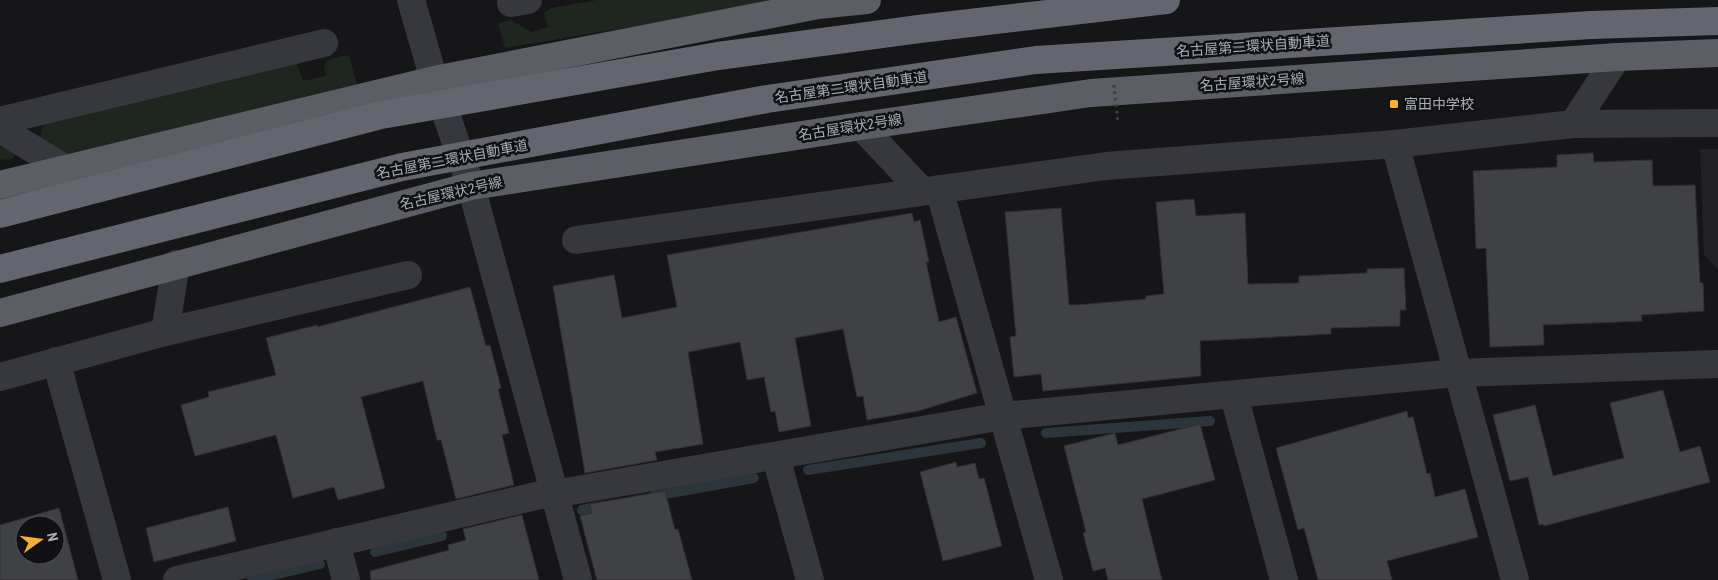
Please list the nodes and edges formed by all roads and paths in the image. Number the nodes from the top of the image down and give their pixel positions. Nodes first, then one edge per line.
1 (411, 0) edge
2 (867, 0) edge
3 (1166, 0) edge
4 (820, 3) edge
5 (1718, 20) edge
6 (324, 43) dead end
7 (1718, 53) edge
8 (1618, 57) junction
9 (434, 80) junction
10 (0, 121) edge
11 (1718, 123) edge
12 (1573, 124) junction
13 (861, 126) junction
14 (0, 129) edge
15 (1395, 144) junction
16 (64, 168) junction
17 (0, 185) edge
18 (471, 186) junction
19 (930, 189) junction
20 (0, 214) edge
21 (576, 240) dead end
22 (176, 264) junction
23 (0, 269) edge
24 (408, 275) dead end
25 (0, 313) edge
26 (165, 332) junction
27 (56, 361) junction
28 (1718, 364) edge
29 (1457, 373) junction
30 (0, 377) edge
31 (1234, 396) junction
32 (1003, 416) junction
33 (776, 457) junction
34 (554, 493) junction
35 (336, 542) junction
36 (117, 580) edge
37 (178, 580) edge
38 (346, 580) edge
39 (578, 580) edge
40 (810, 580) edge
41 (1048, 580) edge
42 (1284, 580) edge
43 (1515, 580) edge

1 - 9 street
2 - 4 highway
3 - 20 highway, bridge
4 - 9 highway
5 - 23 highway, 名古屋第二環状自動車道, bridge
6 - 10 street
7 - 8 highway, 名古屋環状2号線
8 - 12 street
8 - 13 highway, 名古屋環状2号線
9 - 16 highway
9 - 18 street
11 - 12 street
12 - 15 street
13 - 18 highway, 名古屋環状2号線
13 - 19 street
14 - 16 street
15 - 19 street
15 - 29 street
16 - 17 highway
18 - 22 highway, 名古屋環状2号線
18 - 34 street
19 - 21 street
19 - 32 street
22 - 25 highway, 名古屋環状2号線
22 - 26 street
24 - 26 street
26 - 27 street
27 - 30 street
27 - 36 street
28 - 29 street
29 - 31 street
29 - 43 street
31 - 32 street
31 - 42 street
32 - 33 street
32 - 41 street
33 - 34 street
33 - 40 street
34 - 35 street
34 - 39 street
35 - 37 street
35 - 38 street

